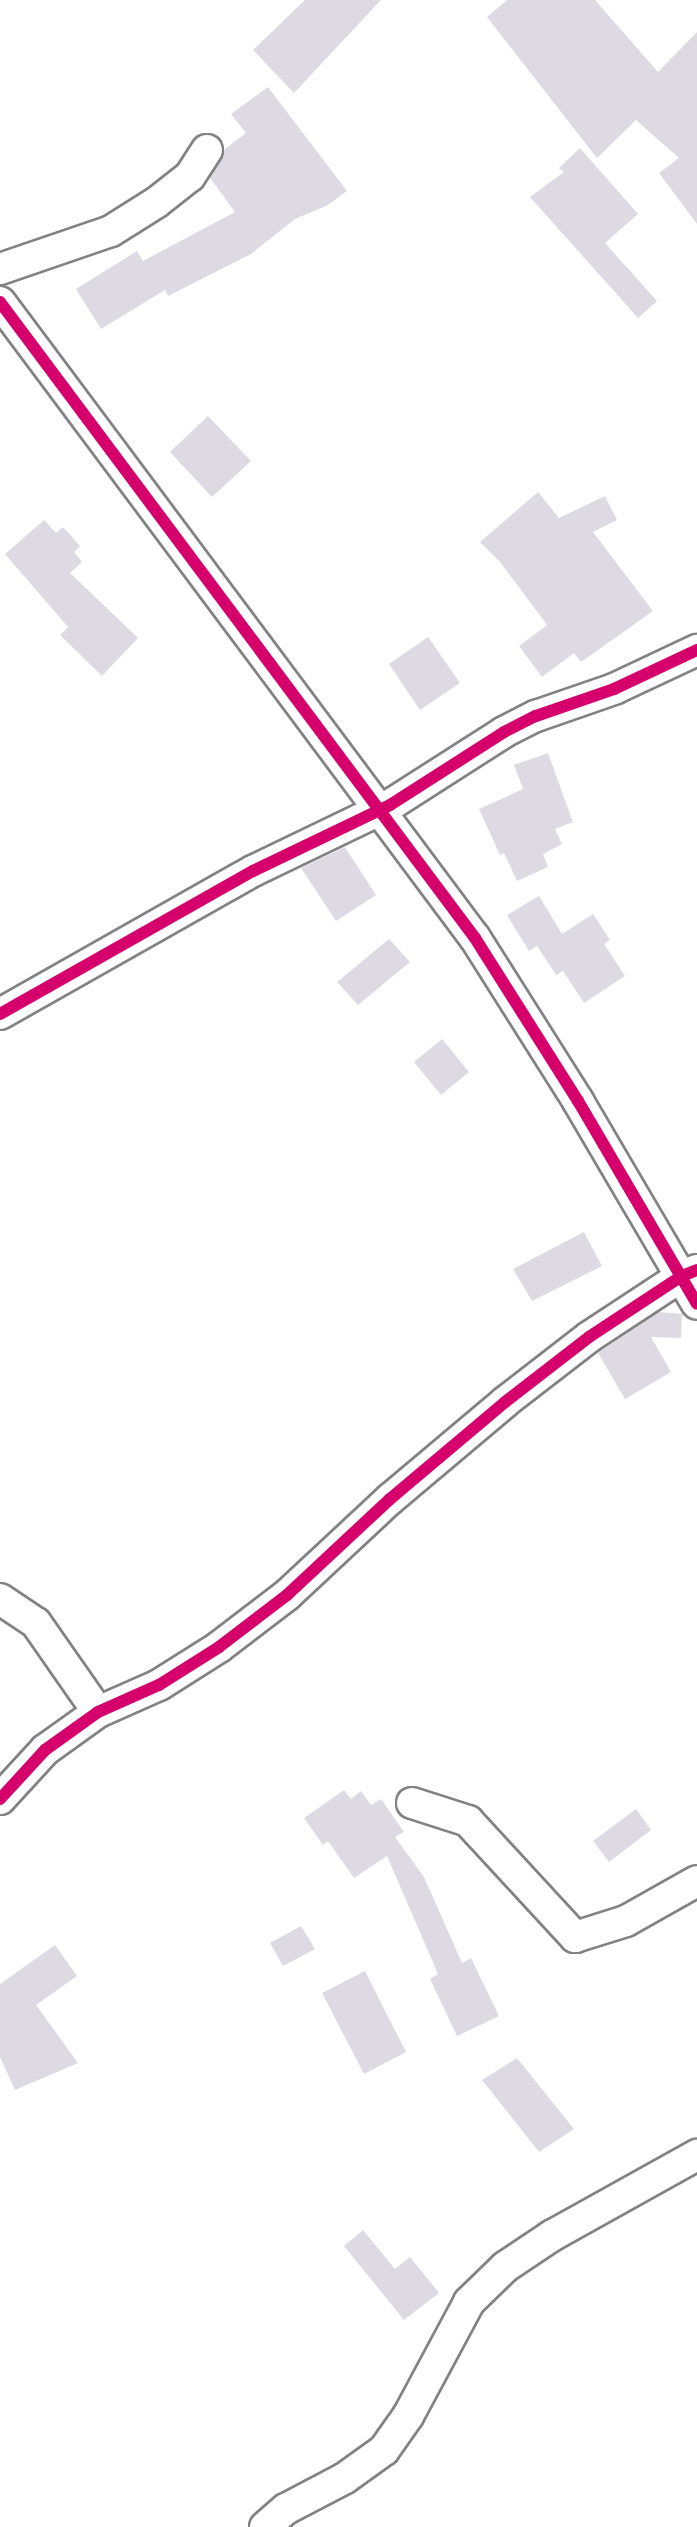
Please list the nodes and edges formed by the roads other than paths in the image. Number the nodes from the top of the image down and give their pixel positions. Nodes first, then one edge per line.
1 (207, 150) dead end
2 (0, 269) edge
3 (0, 302) edge
4 (697, 650) edge
5 (377, 809) junction
6 (0, 1014) edge
7 (689, 1273) edge
8 (697, 1304) edge
9 (0, 1599) edge
10 (98, 1712) junction
11 (0, 1799) edge
12 (412, 1803) dead end
13 (697, 1881) edge
14 (697, 2155) edge
15 (265, 2527) edge

1 - 2 street
3 - 5 street
4 - 5 street
5 - 6 street
5 - 7 street
7 - 8 street
7 - 10 street
9 - 10 street
10 - 11 street
12 - 13 street
14 - 15 street

